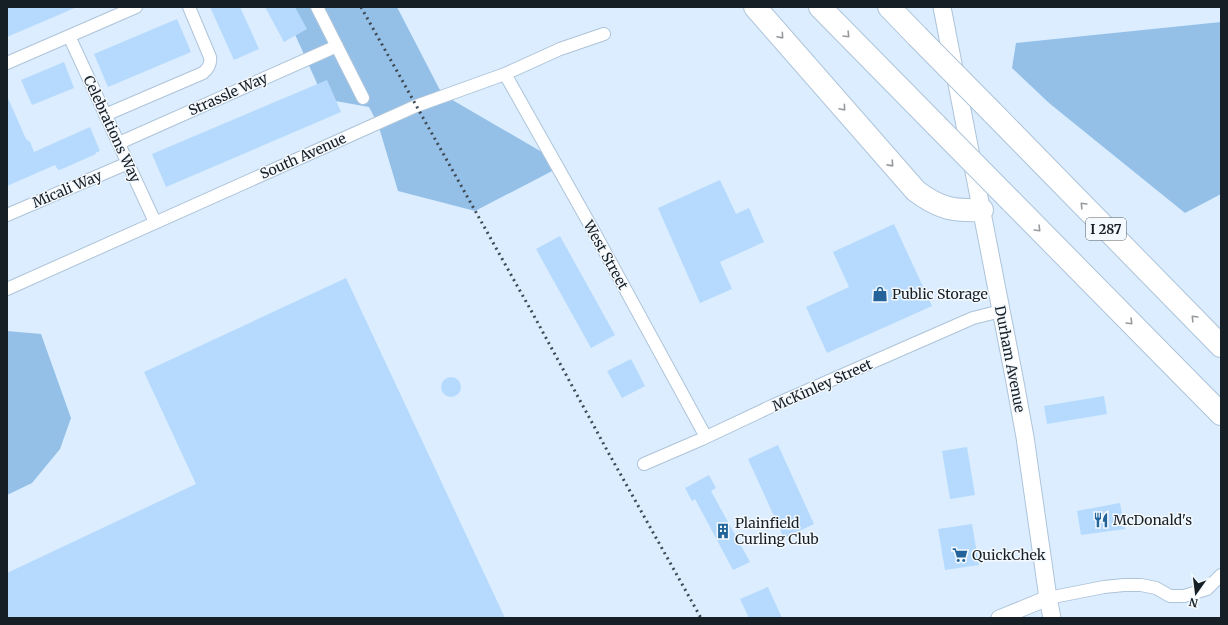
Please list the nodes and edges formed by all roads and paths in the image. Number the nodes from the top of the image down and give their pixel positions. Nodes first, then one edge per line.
1 (136, 7) edge
2 (189, 7) edge
3 (316, 7) edge
4 (755, 7) edge
5 (820, 7) edge
6 (889, 7) edge
7 (942, 7) edge
8 (604, 34) dead end
9 (69, 36) junction
10 (337, 46) junction
11 (7, 63) edge
12 (505, 74) junction
13 (363, 98) dead end
14 (105, 115) junction
15 (119, 143) junction
16 (128, 163) junction
17 (982, 210) junction
18 (7, 215) edge
19 (155, 222) junction
20 (7, 289) edge
21 (1001, 311) junction
22 (1221, 346) edge
23 (1221, 414) edge
24 (706, 437) junction
25 (644, 464) dead end
26 (1221, 575) edge
27 (1048, 598) junction
28 (999, 618) edge
29 (1052, 618) edge

1 - 9 street
2 - 14 street
3 - 10 street
4 -> 17 highway
5 -> 23 highway, bridge
22 -> 6 highway, I 287, bridge
7 - 17 main road, Durham Avenue
8 - 12 street, South Avenue
9 - 11 street
9 - 14 street, Celebrations Way
10 - 13 street
10 - 15 street, Strassle Way
12 - 19 street, South Avenue
12 - 24 street, West Street
14 - 15 street, Celebrations Way
15 - 16 street, Celebrations Way
16 - 18 street, Micali Way
16 - 19 street, Celebrations Way
17 - 21 main road, Durham Avenue
19 - 20 street, South Avenue
21 - 24 street, McKinley Street
21 - 27 main road, Durham Avenue
24 - 25 street, McKinley Street
26 - 27 street
27 - 28 street
27 - 29 main road, Durham Avenue

